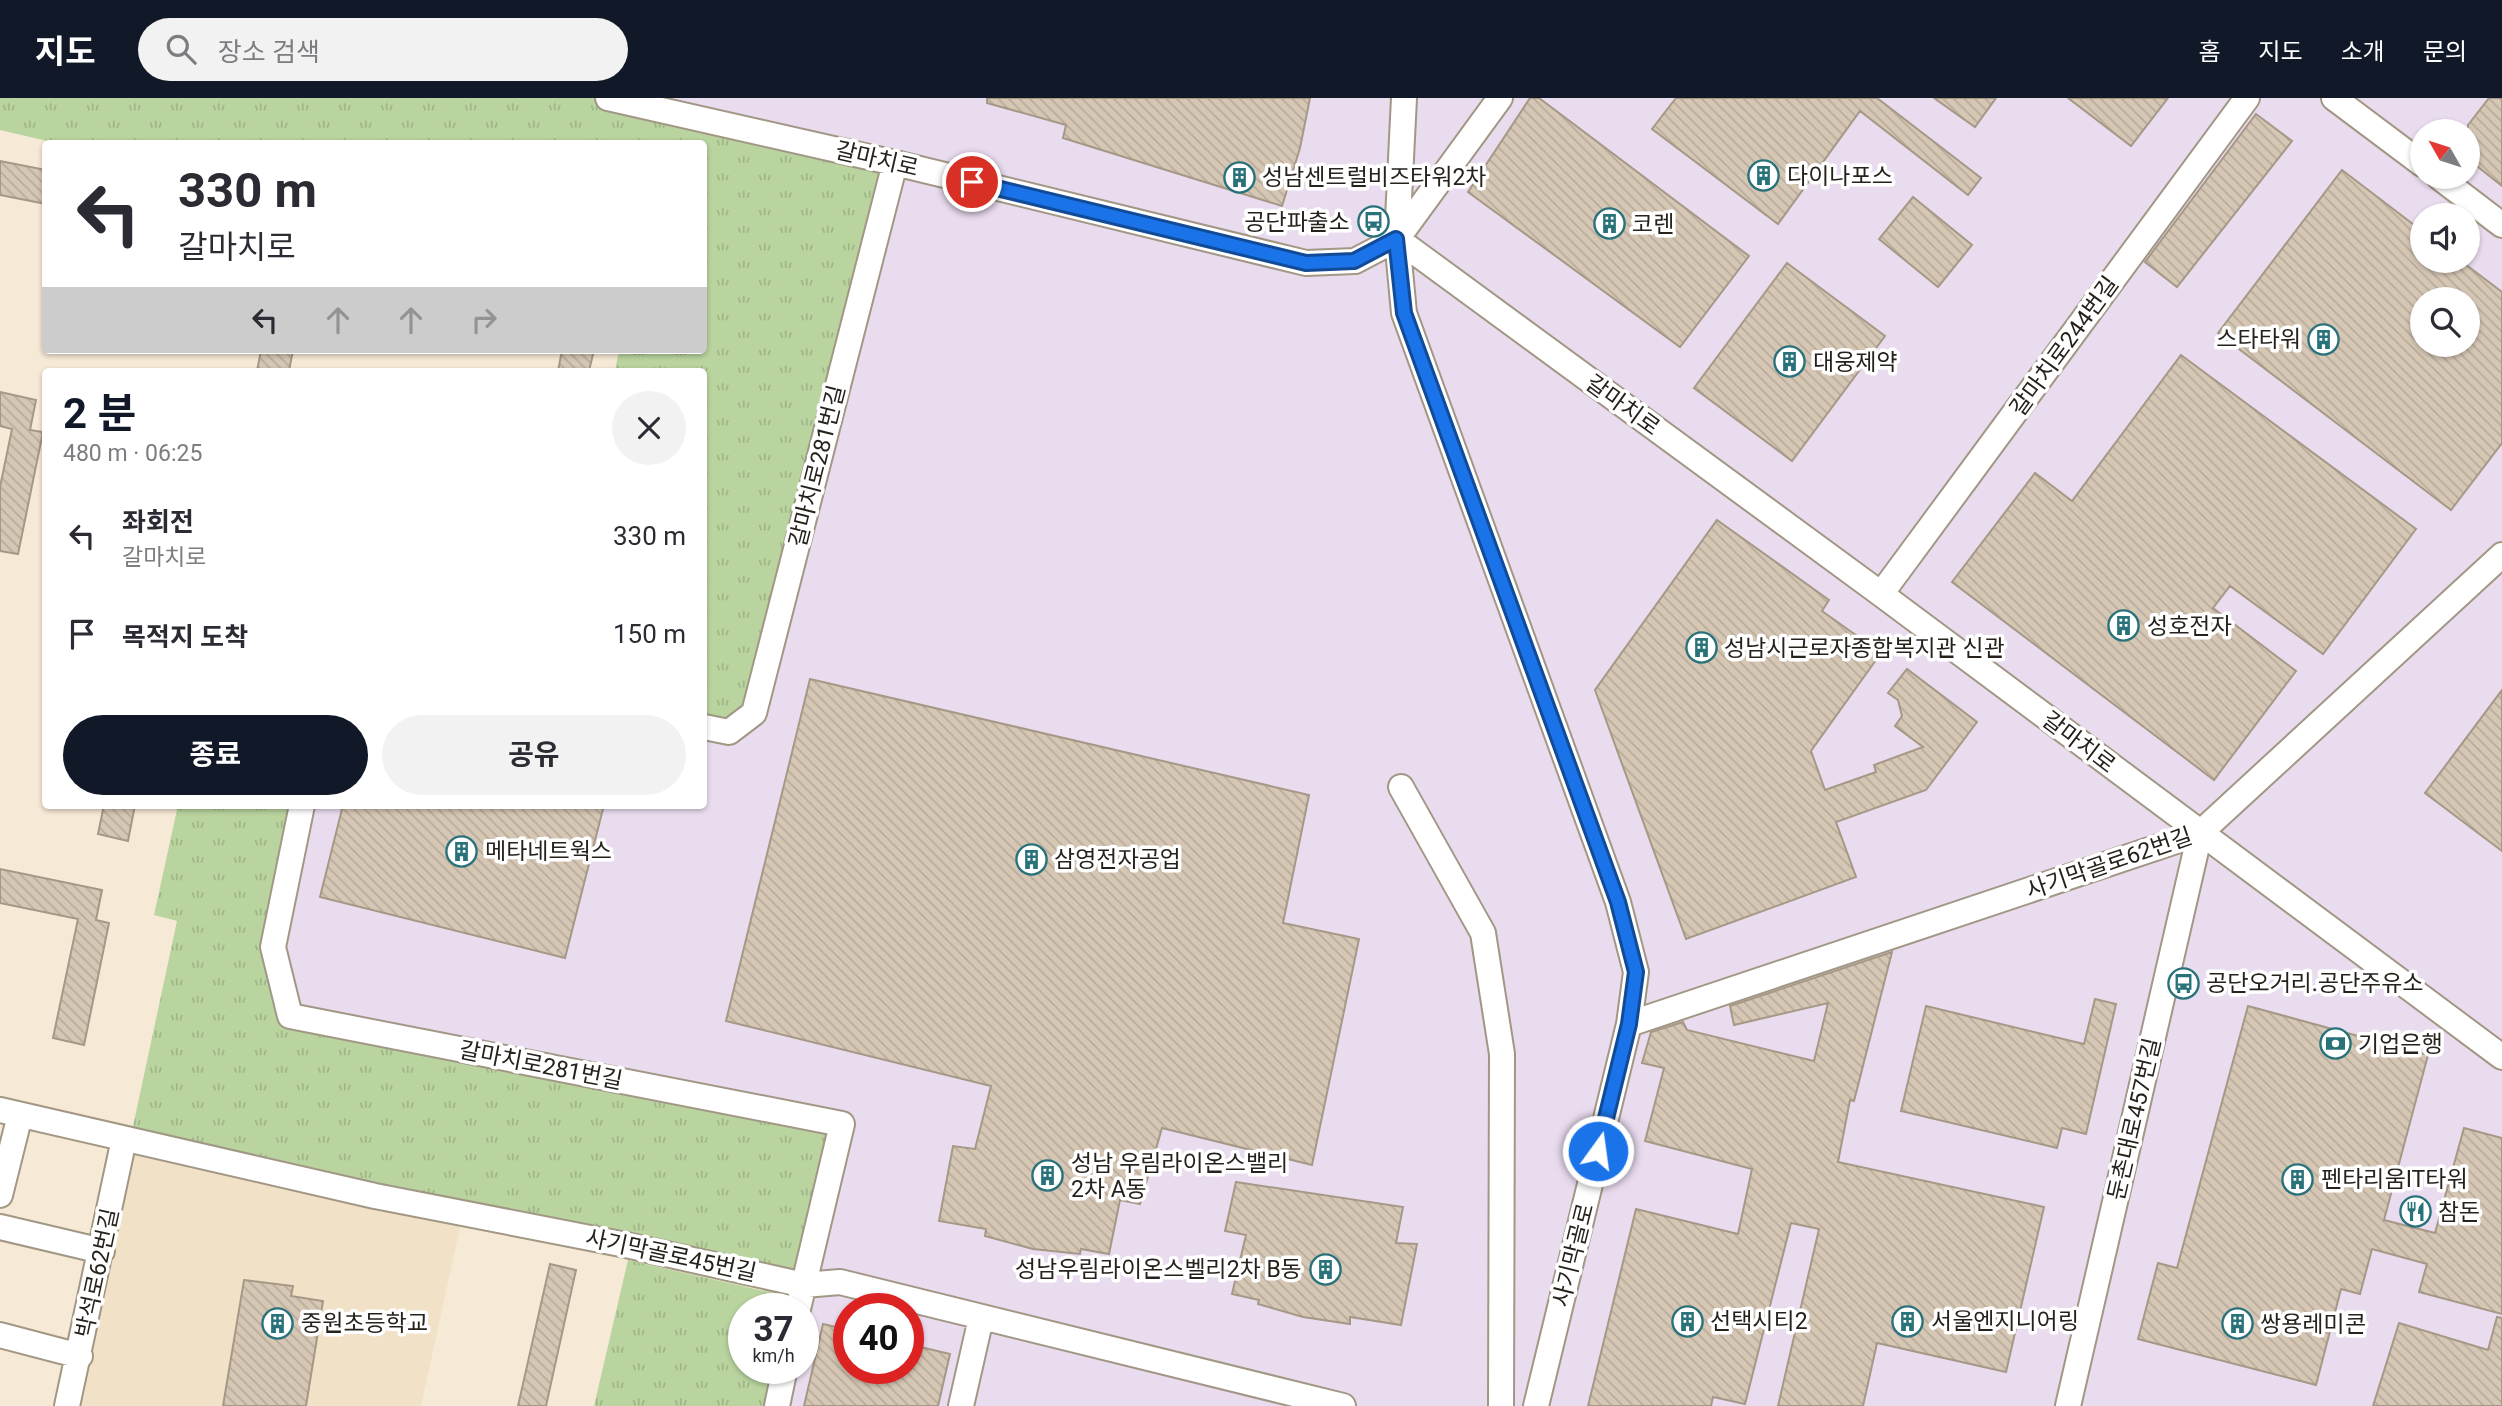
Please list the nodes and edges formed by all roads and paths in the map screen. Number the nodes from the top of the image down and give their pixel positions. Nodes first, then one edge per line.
1 (608, 98) edge
2 (1404, 98) edge
3 (1500, 98) edge
4 (2247, 98) edge
5 (2334, 98) edge
6 (713, 110) edge
7 (2410, 155) edge
8 (895, 163) junction
9 (2455, 189) edge
10 (2502, 225) edge
11 (1396, 239) junction
12 (2502, 555) edge
13 (1881, 594) junction
14 (707, 728) edge
15 (1401, 787) dead end
16 (301, 809) edge
17 (2200, 832) junction
18 (1629, 1024) junction
19 (2502, 1057) edge
20 (10, 1113) edge
21 (124, 1139) junction
22 (0, 1195) edge
23 (0, 1227) edge
24 (102, 1251) junction
25 (804, 1284) junction
26 (802, 1293) edge
27 (981, 1318) junction
28 (0, 1335) edge
29 (80, 1356) junction
30 (782, 1384) edge
31 (67, 1406) edge
32 (777, 1406) edge
33 (961, 1406) edge
34 (1343, 1406) edge
35 (1501, 1406) edge
36 (1536, 1406) edge
37 (2068, 1406) edge

1 - 6 street, 갈마치로
2 - 11 street, 사기막골로
3 - 11 street
4 - 13 street, 갈마치로244번길
5 - 7 street
6 - 8 street, 갈마치로
8 - 11 street, 갈마치로
8 - 14 street, 갈마치로281번길
9 - 10 street
11 - 13 street, 갈마치로
11 - 18 street, 사기막골로
12 - 17 street, 사기막골로62번길
13 - 17 street, 갈마치로
15 - 35 street
16 - 25 street, 갈마치로281번길
17 - 18 street, 사기막골로62번길
17 - 19 street, 갈마치로
17 - 37 street, 둔촌대로457번길
18 - 36 street, 사기막골로
20 - 21 street, 사기막골로45번길
20 - 22 street
21 - 24 street, 박석로62번길
21 - 25 street, 사기막골로45번길
23 - 24 street
24 - 29 street, 박석로62번길
25 - 26 street
25 - 27 street, 사기막골로45번길
27 - 33 street
27 - 34 street, 사기막골로45번길
28 - 29 street
29 - 31 street, 박석로62번길
30 - 32 street

